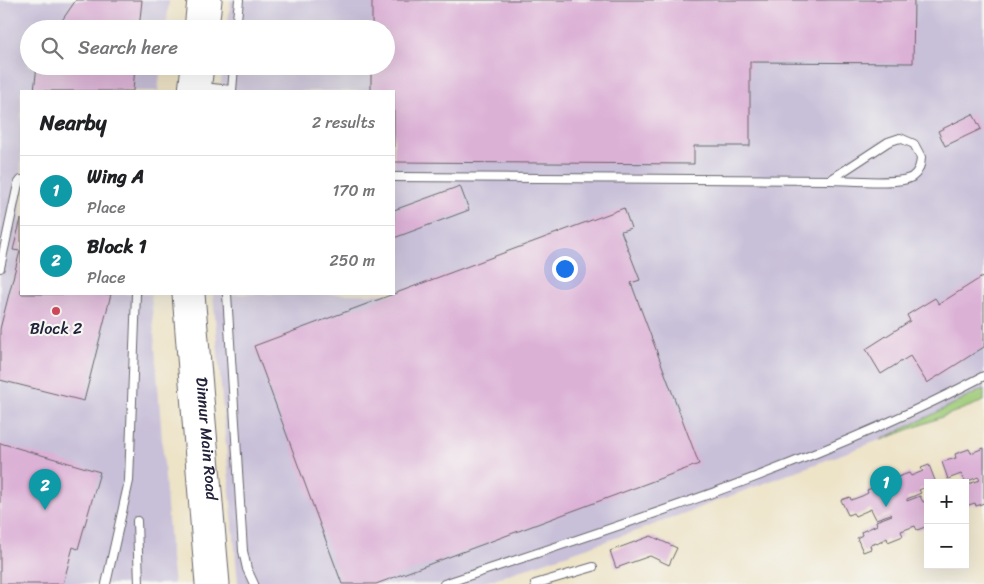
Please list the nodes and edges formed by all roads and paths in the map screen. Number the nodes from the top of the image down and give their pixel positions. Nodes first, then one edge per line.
1 (197, 0) edge
2 (212, 0) edge
3 (239, 0) edge
4 (195, 20) edge
5 (210, 20) edge
6 (237, 20) edge
7 (193, 75) edge
8 (200, 75) edge
9 (233, 75) edge
10 (195, 89) edge
11 (214, 90) edge
12 (232, 90) edge
13 (395, 177) edge
14 (830, 180) junction
15 (20, 181) edge
16 (0, 268) edge
17 (136, 295) edge
18 (182, 295) edge
19 (195, 295) edge
20 (227, 295) edge
21 (984, 376) edge
22 (137, 521) dead end
23 (593, 567) dead end
24 (106, 584) edge
25 (139, 584) edge
26 (205, 584) edge
27 (220, 584) edge
28 (254, 584) edge
29 (444, 584) edge
30 (535, 584) edge

1 - 4 street
2 - 5 street
3 - 6 lane
7 - 10 street
8 - 10 street
9 - 12 lane
10 - 11 lane
13 - 14 lane
14 - 14 lane
15 - 16 lane
17 - 24 lane
18 - 26 street, Dinnur Main Road
19 - 27 street, Dinnur Main Road
20 - 28 lane
21 - 29 lane
22 - 25 lane
23 - 30 lane

